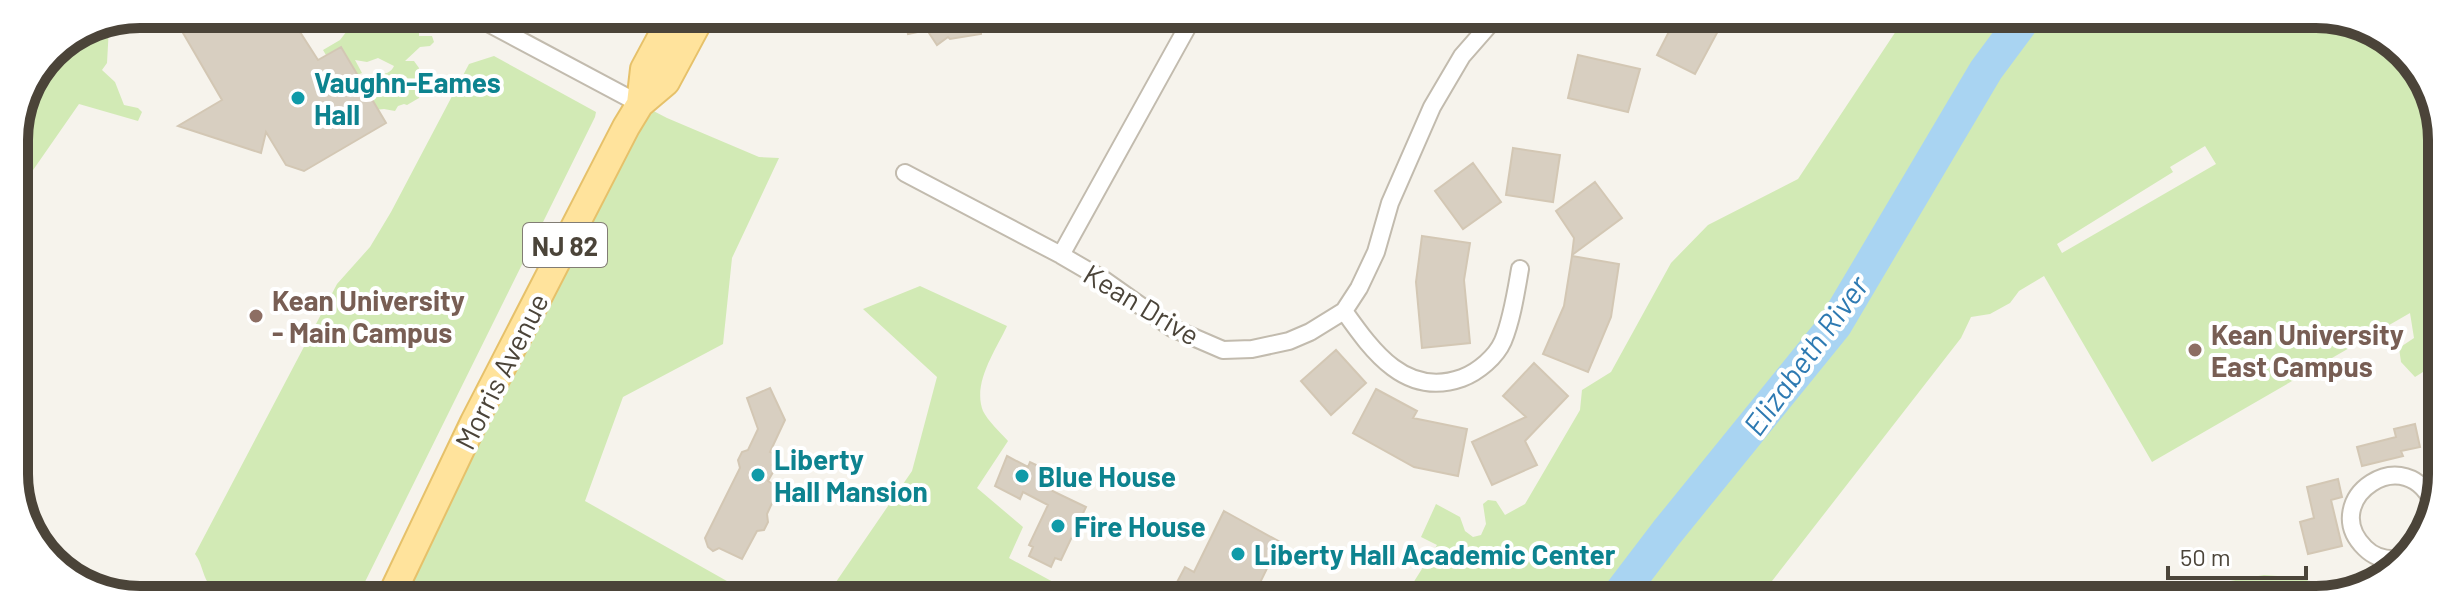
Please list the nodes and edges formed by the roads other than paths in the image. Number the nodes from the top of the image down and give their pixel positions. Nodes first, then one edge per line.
1 (497, 28) edge
2 (666, 28) edge
3 (695, 28) edge
4 (1187, 28) edge
5 (1486, 28) edge
6 (640, 104) junction
7 (905, 173) dead end
8 (1061, 255) junction
9 (1520, 269) dead end
10 (1344, 311) junction
11 (2426, 491) edge
12 (2388, 559) edge
13 (396, 586) edge

1 - 6 street
2 - 6 main road, Morris Avenue / NJ 82
3 - 6 main road, Morris Avenue / NJ 82
4 - 8 street
5 - 10 street, Kean Drive
6 - 13 main road, Morris Avenue / NJ 82
7 - 8 street, Kean Drive
8 - 10 street, Kean Drive
9 - 10 street
11 - 12 street

